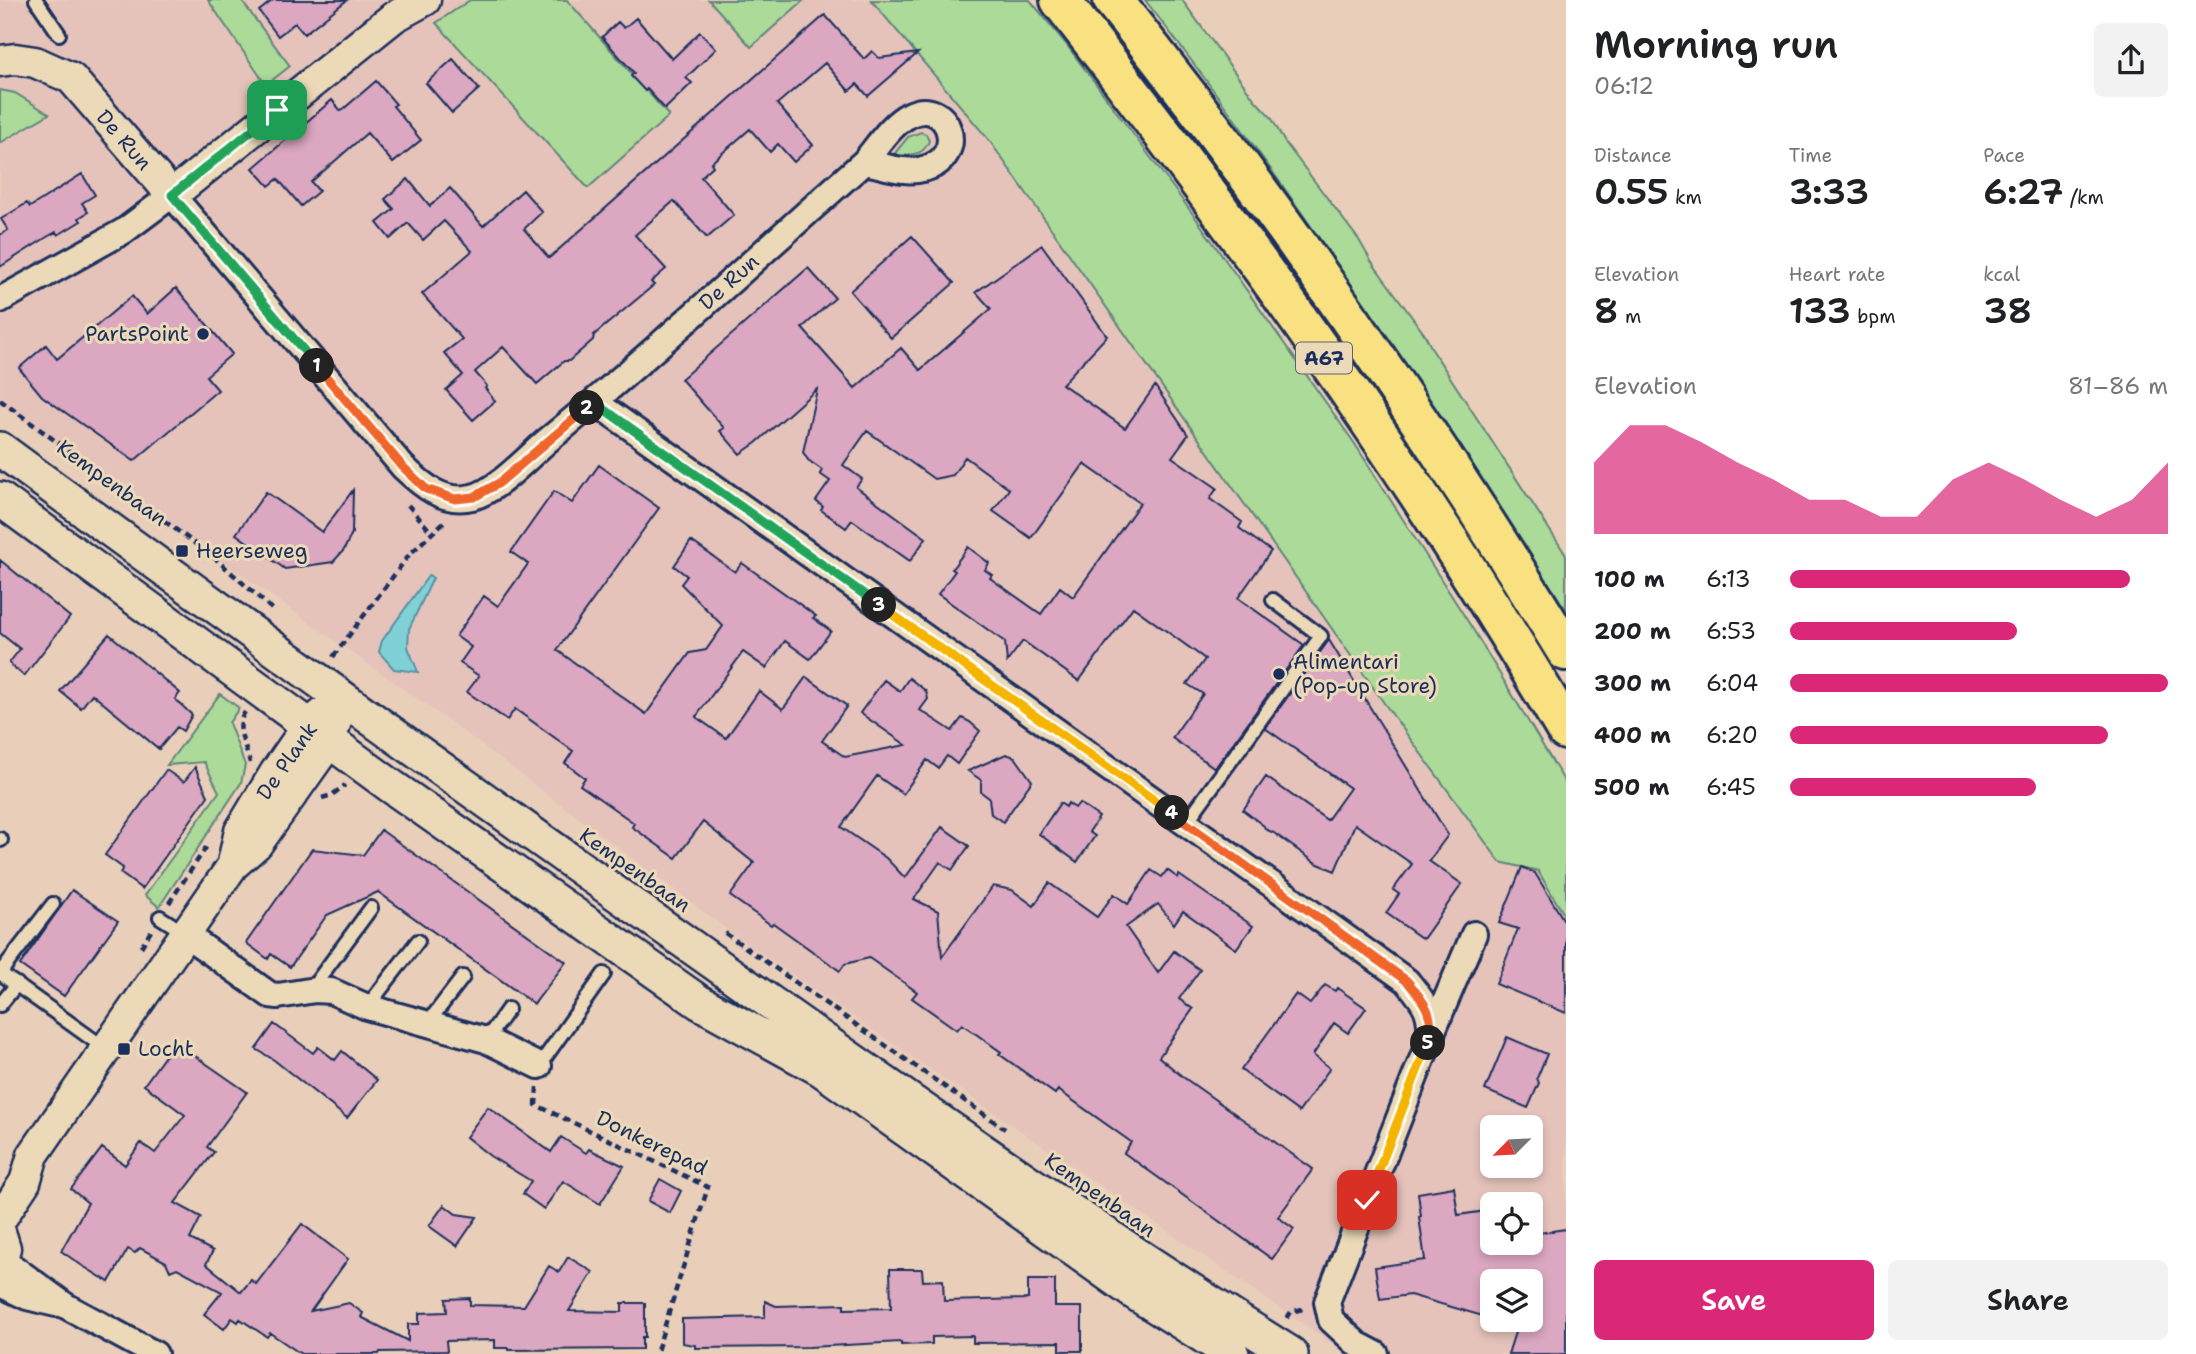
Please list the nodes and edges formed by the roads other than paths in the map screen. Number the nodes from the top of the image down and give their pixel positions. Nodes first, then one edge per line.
1 (36, 0) edge
2 (425, 0) edge
3 (1060, 0) edge
4 (1113, 0) edge
5 (58, 34) dead end
6 (0, 61) edge
7 (864, 162) dead end
8 (172, 195) junction
9 (0, 300) edge
10 (594, 402) junction
11 (0, 449) edge
12 (0, 499) edge
13 (1273, 600) dead end
14 (1566, 650) edge
15 (342, 698) junction
16 (1566, 730) edge
17 (319, 733) junction
18 (1186, 823) junction
19 (53, 904) dead end
20 (371, 908) dead end
21 (160, 917) dead end
22 (185, 934) junction
23 (1474, 934) dead end
24 (418, 942) dead end
25 (5, 955) edge
26 (604, 974) dead end
27 (463, 977) dead end
28 (16, 984) junction
29 (315, 990) junction
30 (0, 1005) edge
31 (367, 1007) junction
32 (508, 1009) dead end
33 (427, 1024) junction
34 (1430, 1038) junction
35 (486, 1040) junction
36 (106, 1049) junction
37 (540, 1066) joint
38 (33, 1155) junction
39 (0, 1183) edge
40 (0, 1220) edge
41 (1, 1260) edge
42 (1221, 1335) edge
43 (155, 1354) edge
44 (1291, 1354) edge
45 (1376, 1354) edge

1 - 5 lane
2 - 8 street
3 - 16 highway, A67
4 - 14 highway, A67
6 - 8 street, De Run
7 - 10 street, De Run
8 - 9 street
8 - 10 street, De Run
10 - 18 street
11 - 15 main road, Kempenbaan
12 - 17 main road
13 - 18 lane
15 - 17 street, De Plank
15 - 42 main road, Kempenbaan
17 - 22 street, De Plank
17 - 42 main road
18 - 34 street
19 - 25 lane
20 - 29 lane
21 - 22 lane
22 - 29 street
22 - 36 street, De Plank
23 - 34 street
24 - 31 lane
25 - 28 lane
26 - 37 lane
27 - 33 lane
28 - 30 lane
28 - 36 lane
29 - 31 street
31 - 33 street
32 - 35 lane
33 - 35 street
34 - 45 street
35 - 37 street
36 - 38 street, De Plank
38 - 39 street, De Plank
38 - 40 street, De Plank
41 - 43 street
42 - 44 main road

